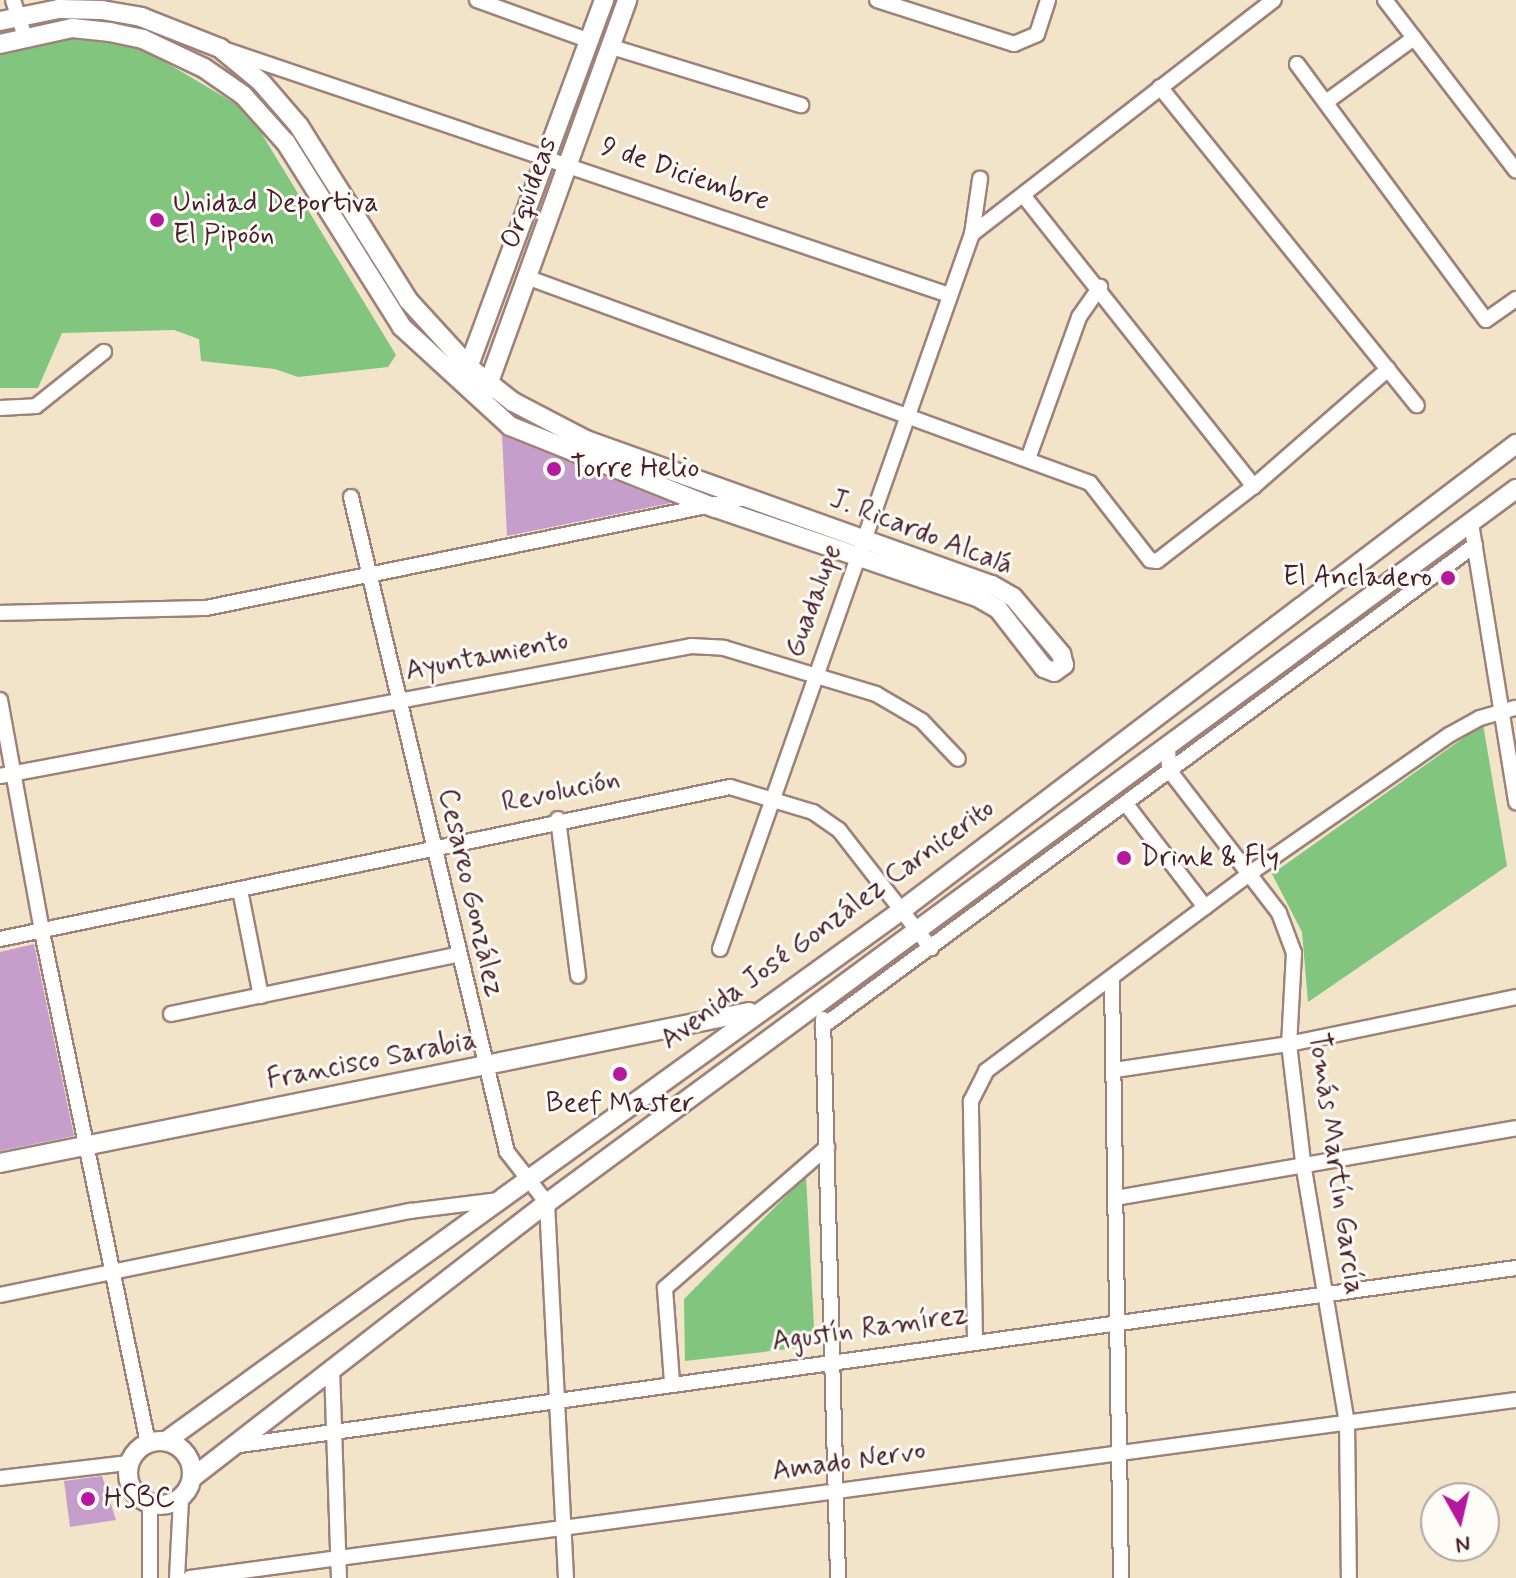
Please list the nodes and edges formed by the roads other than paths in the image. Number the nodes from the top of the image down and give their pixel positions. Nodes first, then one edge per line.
1 (6, 0) edge
2 (477, 0) edge
3 (604, 0) edge
4 (627, 0) edge
5 (877, 0) edge
6 (1048, 0) edge
7 (1385, 0) edge
8 (1268, 1) edge
9 (0, 6) edge
10 (18, 7) edge
11 (0, 21) edge
12 (25, 36) junction
13 (1414, 38) junction
14 (590, 41) junction
15 (0, 44) edge
16 (612, 47) junction
17 (220, 48) junction
18 (1297, 64) dead end
19 (1160, 87) junction
20 (1326, 102) junction
21 (801, 105) dead end
22 (545, 155) junction
23 (571, 163) junction
24 (1516, 171) edge
25 (980, 179) dead end
26 (1023, 195) junction
27 (972, 234) junction
28 (529, 278) junction
29 (1100, 287) junction
30 (949, 295) junction
31 (1516, 299) edge
32 (104, 352) dead end
33 (470, 368) junction
34 (1388, 369) junction
35 (460, 385) junction
36 (489, 385) junction
37 (479, 402) junction
38 (1417, 405) dead end
39 (0, 408) edge
40 (905, 419) junction
41 (1516, 444) edge
42 (1028, 459) junction
43 (1254, 486) junction
44 (1516, 489) edge
45 (351, 497) dead end
46 (746, 498) junction
47 (715, 508) junction
48 (1471, 523) junction
49 (1475, 545) junction
50 (861, 548) junction
51 (371, 575) junction
52 (0, 613) edge
53 (815, 674) junction
54 (0, 700) edge
55 (398, 700) junction
56 (1510, 709) edge
57 (1168, 748) junction
58 (958, 759) dead end
59 (1169, 770) junction
60 (7, 776) edge
61 (774, 798) junction
62 (1516, 802) edge
63 (1126, 804) junction
64 (558, 819) junction
65 (432, 845) junction
66 (1249, 874) junction
67 (240, 890) junction
68 (1205, 907) junction
69 (902, 910) junction
70 (42, 932) junction
71 (0, 939) edge
72 (925, 941) junction
73 (720, 949) dead end
74 (457, 955) junction
75 (578, 976) dead end
76 (1112, 980) junction
77 (261, 996) junction
78 (1516, 997) edge
79 (822, 998) junction
80 (755, 1011) junction
81 (171, 1014) dead end
82 (823, 1026) junction
83 (1289, 1044) junction
84 (484, 1067) junction
85 (1115, 1070) junction
86 (1516, 1128) edge
87 (86, 1146) junction
88 (827, 1147) junction
89 (0, 1163) edge
90 (1304, 1169) junction
91 (528, 1182) junction
92 (1116, 1198) junction
93 (502, 1200) junction
94 (547, 1203) junction
95 (1516, 1268) edge
96 (111, 1272) junction
97 (1326, 1292) junction
98 (0, 1295) edge
99 (1119, 1321) junction
100 (975, 1340) junction
101 (832, 1361) junction
102 (332, 1368) junction
103 (672, 1382) junction
104 (560, 1397) junction
105 (1516, 1400) edge
106 (1347, 1422) junction
107 (334, 1431) junction
108 (157, 1442) junction
109 (233, 1446) junction
110 (1120, 1452) junction
111 (128, 1463) junction
112 (0, 1478) edge
113 (192, 1478) junction
114 (835, 1490) junction
115 (181, 1498) junction
116 (150, 1504) junction
117 (564, 1526) junction
118 (339, 1557) junction
119 (150, 1578) edge
120 (177, 1578) edge
121 (190, 1578) edge
122 (339, 1578) edge
123 (566, 1578) edge
124 (838, 1578) edge
125 (1121, 1578) edge
126 (1349, 1578) edge

1 - 9 street
2 - 14 street
3 - 14 street, Orquídeas
4 - 16 street, Orquídeas
5 - 6 street
7 - 13 street
8 - 19 street
10 - 11 street, J. Ricardo Alcalá
10 - 12 street
10 - 17 street, J. Ricardo Alcalá
12 - 15 street, J. Ricardo Alcalá
12 - 35 street, J. Ricardo Alcalá
13 - 20 street
13 - 24 street
14 - 22 street, Orquídeas
16 - 21 street
16 - 23 street, Orquídeas
17 - 22 street, 9 de Diciembre
17 - 33 street, J. Ricardo Alcalá
18 - 20 street
19 - 26 street
19 - 34 street
20 - 31 street
22 - 23 street, 9 de Diciembre
22 - 33 street, Orquídeas
23 - 28 street, Orquídeas
23 - 30 street, 9 de Diciembre
25 - 27 street, Guadalupe
26 - 27 street
26 - 29 street
27 - 30 street, Guadalupe
28 - 36 street, Orquídeas
28 - 40 street
29 - 42 street
29 - 43 street
30 - 40 street, Guadalupe
32 - 39 street
33 - 35 street, Orquídeas
33 - 36 street, J. Ricardo Alcalá
34 - 38 street
34 - 43 street
35 - 37 street, J. Ricardo Alcalá
36 - 37 street, Orquídeas
36 - 46 street, J. Ricardo Alcalá
37 - 47 street, J. Ricardo Alcalá
40 - 42 street
40 - 50 street, Guadalupe
41 - 69 street, Avenida José González Carnicerito
42 - 43 street
44 - 48 street, Avenida José González Carnicerito
45 - 51 street, Cesareo González
46 - 47 street
46 - 50 street, J. Ricardo Alcalá
47 - 50 street, J. Ricardo Alcalá
47 - 51 street
48 - 49 street
48 - 57 street, Avenida José González Carnicerito
49 - 56 street
49 - 59 street
50 - 50 street, J. Ricardo Alcalá
50 - 53 street, Guadalupe
51 - 52 street
51 - 55 street, Cesareo González
53 - 55 street, Ayuntamiento
53 - 58 street, Ayuntamiento
53 - 61 street, Guadalupe
54 - 60 street
55 - 60 street, Ayuntamiento
55 - 65 street, Cesareo González
56 - 62 street
56 - 66 street
57 - 59 street
57 - 72 street, Avenida José González Carnicerito
59 - 63 street
59 - 66 street, Tomás Martín García
60 - 70 street
61 - 64 street, Revolución
61 - 69 street, Revolución
61 - 73 street, Guadalupe
63 - 68 street
63 - 72 street
64 - 65 street, Revolución
64 - 75 street
65 - 67 street, Revolución
65 - 74 street, Cesareo González
66 - 68 street
66 - 83 street, Tomás Martín García
67 - 70 street, Revolución
67 - 77 street
68 - 76 street
69 - 72 street, Revolución
69 - 80 street, Avenida José González Carnicerito
70 - 71 street, Revolución
70 - 87 street
72 - 79 street, Avenida José González Carnicerito
72 - 82 street
74 - 77 street
74 - 84 street, Cesareo González
76 - 85 street
76 - 100 street
77 - 81 street
78 - 83 street
79 - 82 street
79 - 94 street, Avenida José González Carnicerito
80 - 84 street, Francisco Sarabia
80 - 91 street, Avenida José González Carnicerito
82 - 88 street
83 - 85 street
83 - 90 street, Tomás Martín García
84 - 87 street, Francisco Sarabia
84 - 91 street, Cesareo González
85 - 92 street
86 - 90 street
87 - 89 street, Francisco Sarabia
87 - 96 street
88 - 101 street
88 - 103 street
90 - 92 street
90 - 97 street, Tomás Martín García
91 - 93 street, Avenida José González Carnicerito
91 - 94 street, Cesareo González
92 - 99 street
93 - 96 street
93 - 108 street, Avenida José González Carnicerito
94 - 102 street, Avenida José González Carnicerito
94 - 104 street
95 - 97 street, Agustín Ramírez
96 - 98 street
96 - 108 street
97 - 99 street, Agustín Ramírez
97 - 106 street, Tomás Martín García
99 - 100 street, Agustín Ramírez
99 - 110 street
100 - 101 street, Agustín Ramírez
101 - 103 street, Agustín Ramírez
101 - 114 street
102 - 107 street
102 - 109 street, Avenida José González Carnicerito
103 - 104 street, Agustín Ramírez
104 - 107 street, Agustín Ramírez
104 - 117 street
105 - 106 street, Amado Nervo
106 - 110 street, Amado Nervo
106 - 126 street, Tomás Martín García
107 - 109 street, Agustín Ramírez
107 - 118 street
108 - 111 street
108 - 113 street
109 - 113 street, Avenida José González Carnicerito
110 - 114 street, Amado Nervo
110 - 125 street
111 - 112 street
111 - 116 street
113 - 115 street
114 - 117 street, Amado Nervo
114 - 124 street
115 - 116 street
115 - 120 street
116 - 119 street
117 - 118 street, Amado Nervo
117 - 123 street
118 - 121 street, Amado Nervo
118 - 122 street

